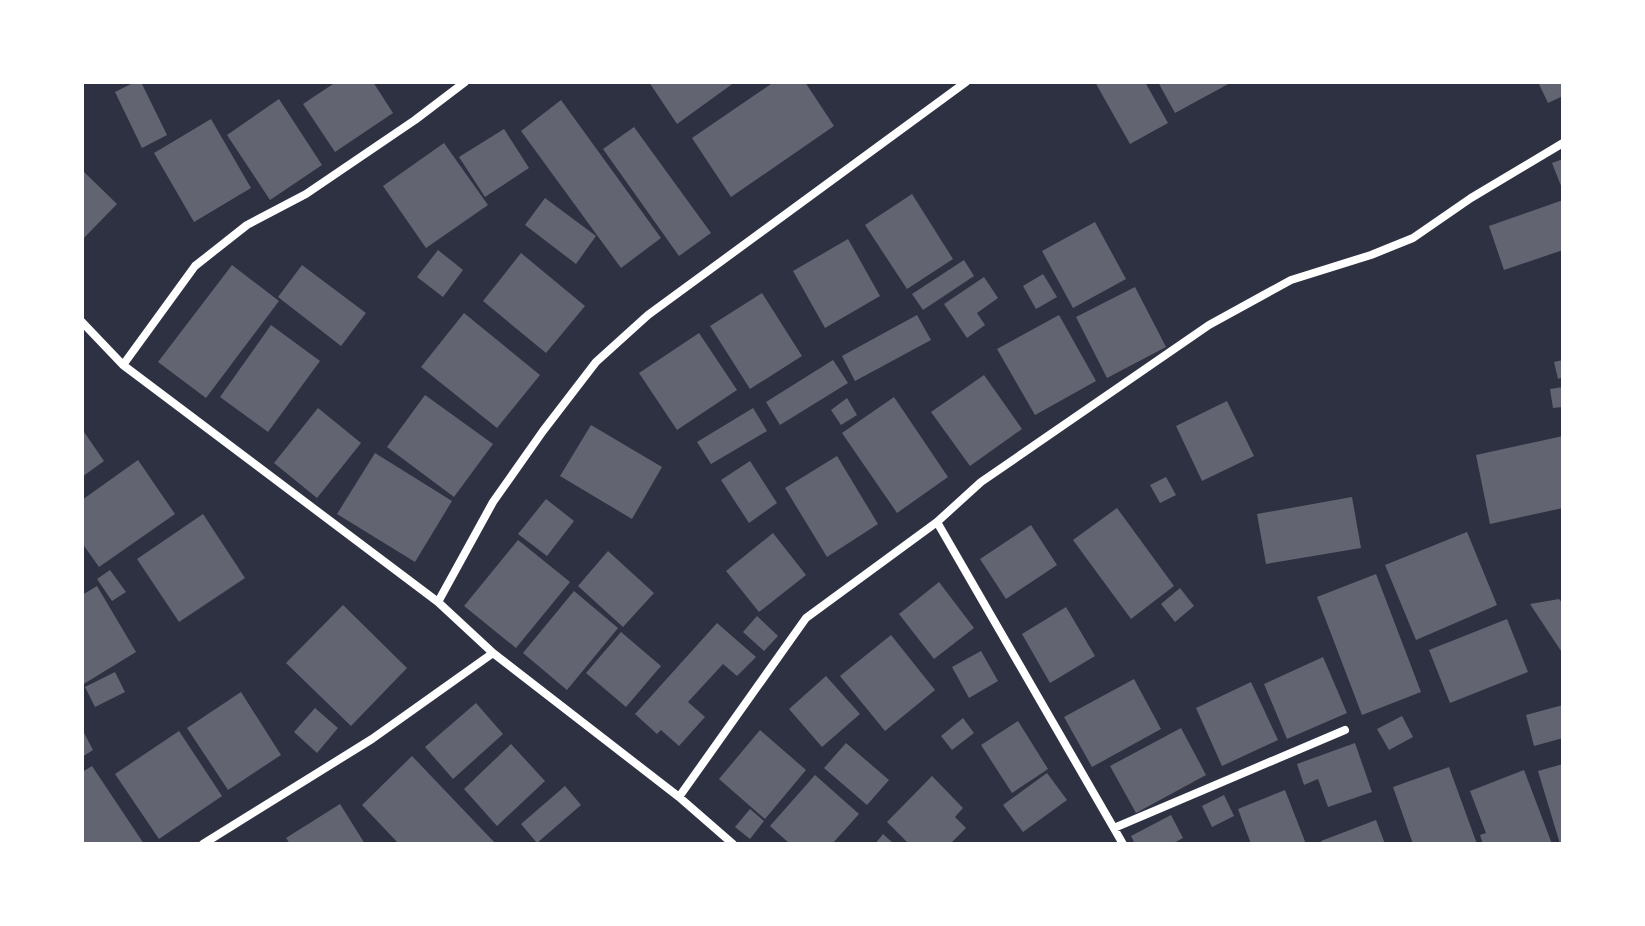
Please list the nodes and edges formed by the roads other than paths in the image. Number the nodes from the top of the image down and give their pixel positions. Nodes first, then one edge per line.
1 (465, 82) edge
2 (966, 82) edge
3 (1563, 143) edge
4 (82, 322) edge
5 (123, 365) junction
6 (937, 522) junction
7 (438, 602) junction
8 (493, 653) junction
9 (1345, 730) dead end
10 (679, 797) junction
11 (1114, 828) junction
12 (203, 844) edge
13 (733, 844) edge
14 (1123, 844) edge

1 - 5 street
2 - 7 street
3 - 6 street
4 - 5 street
5 - 7 street
6 - 10 street
6 - 11 street
7 - 8 street
8 - 10 street
8 - 12 street
9 - 11 street
10 - 13 street
11 - 14 street

